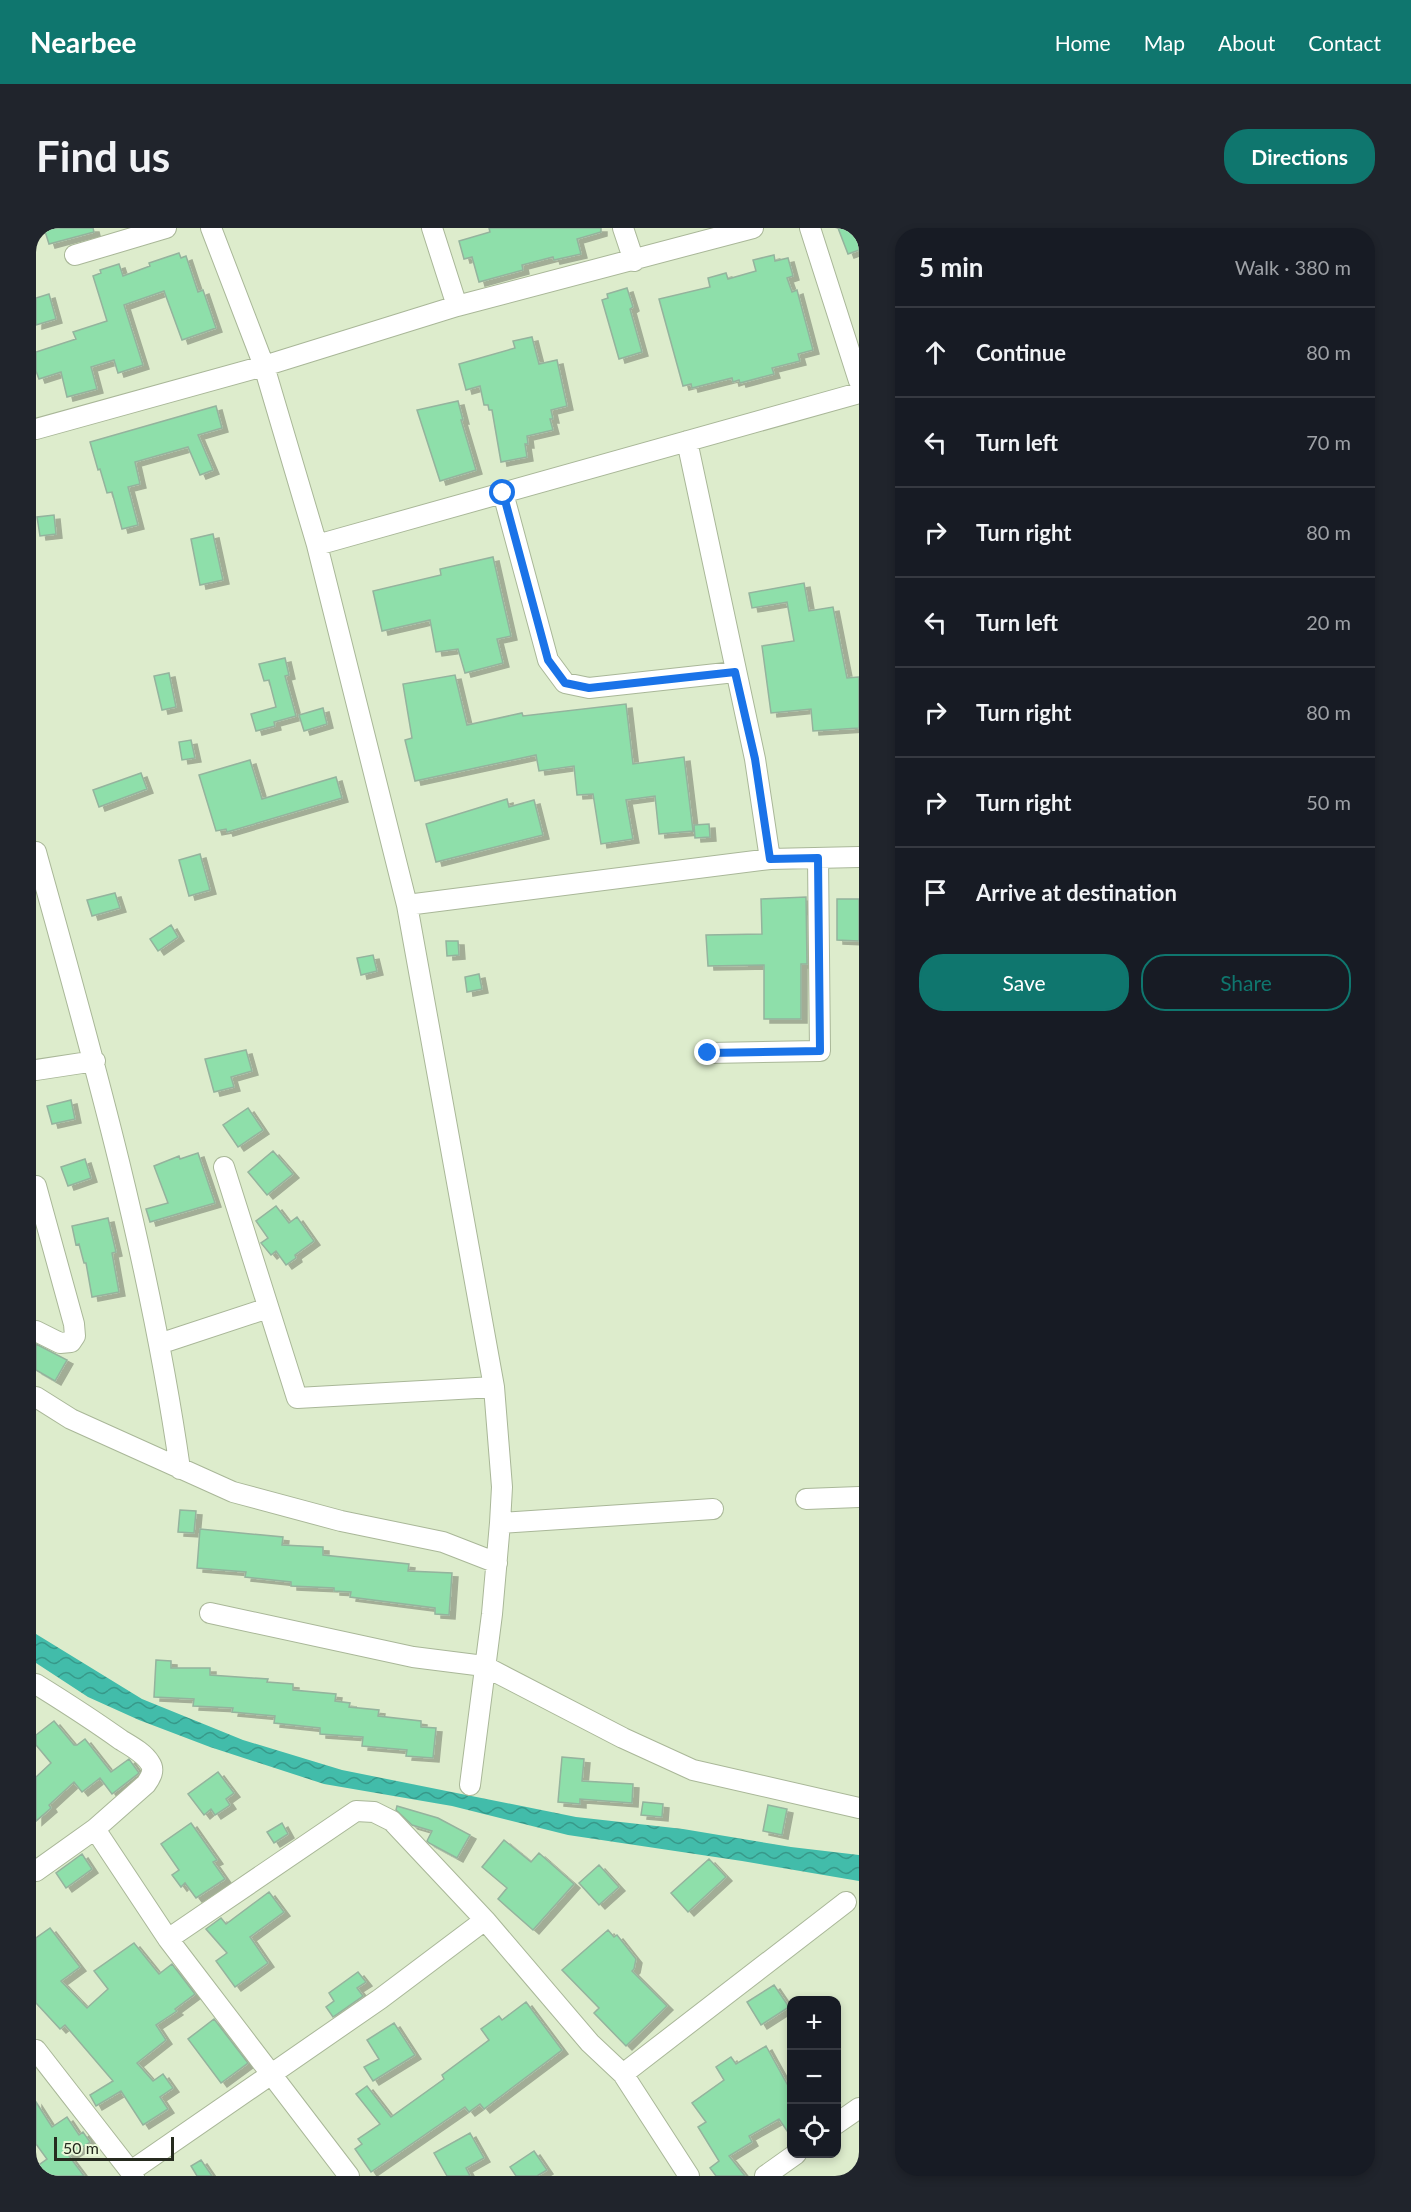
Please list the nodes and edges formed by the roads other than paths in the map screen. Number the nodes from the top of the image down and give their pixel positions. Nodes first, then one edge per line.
1 (166, 228) edge
2 (212, 228) edge
3 (432, 228) edge
4 (623, 228) edge
5 (753, 228) edge
6 (810, 228) edge
7 (75, 255) dead end
8 (634, 261) junction
9 (457, 306) junction
10 (264, 366) junction
11 (859, 381) edge
12 (859, 393) edge
13 (36, 429) edge
14 (687, 441) junction
15 (503, 493) junction
16 (317, 545) junction
17 (735, 672) junction
18 (36, 852) edge
19 (859, 857) edge
20 (818, 858) junction
21 (770, 859) junction
22 (407, 905) junction
23 (708, 1053) dead end
24 (95, 1061) junction
25 (36, 1070) edge
26 (224, 1167) dead end
27 (36, 1186) edge
28 (268, 1308) junction
29 (36, 1331) edge
30 (159, 1344) junction
31 (494, 1387) junction
32 (36, 1396) edge
33 (180, 1469) junction
34 (859, 1497) edge
35 (806, 1499) dead end
36 (713, 1509) dead end
37 (500, 1523) junction
38 (497, 1563) junction
39 (210, 1613) dead end
40 (484, 1666) junction
41 (36, 1684) edge
42 (470, 1785) dead end
43 (859, 1808) edge
44 (95, 1829) junction
45 (36, 1871) edge
46 (846, 1902) dead end
47 (485, 1920) junction
48 (168, 1939) junction
49 (36, 2050) edge
50 (622, 2074) junction
51 (271, 2075) junction
52 (859, 2108) edge
53 (841, 2121) edge
54 (790, 2158) edge
55 (133, 2173) edge
56 (349, 2176) edge
57 (689, 2176) edge
58 (765, 2176) edge

1 - 7 street
2 - 10 street
3 - 9 street
4 - 8 street
5 - 8 street
6 - 11 street
8 - 9 street
9 - 10 street
10 - 13 street
10 - 16 street
12 - 14 street
14 - 15 street
14 - 17 street
15 - 16 street
15 - 17 street
16 - 22 street
17 - 21 street
18 - 24 street
19 - 20 street
20 - 21 street
20 - 23 street
21 - 22 street
22 - 31 street
24 - 25 street
24 - 30 street
26 - 28 street
27 - 29 street
28 - 30 street
28 - 31 street
30 - 33 street
31 - 37 street
32 - 33 street
33 - 38 street
34 - 35 street
36 - 37 street
37 - 38 street
38 - 40 street
39 - 40 street
40 - 42 street
40 - 43 street
41 - 44 street
44 - 45 street
44 - 48 street
46 - 50 street
47 - 48 street
47 - 50 street
47 - 51 street
48 - 51 street
49 - 55 street
50 - 57 street
51 - 55 street
51 - 56 street
52 - 53 street
54 - 58 street

